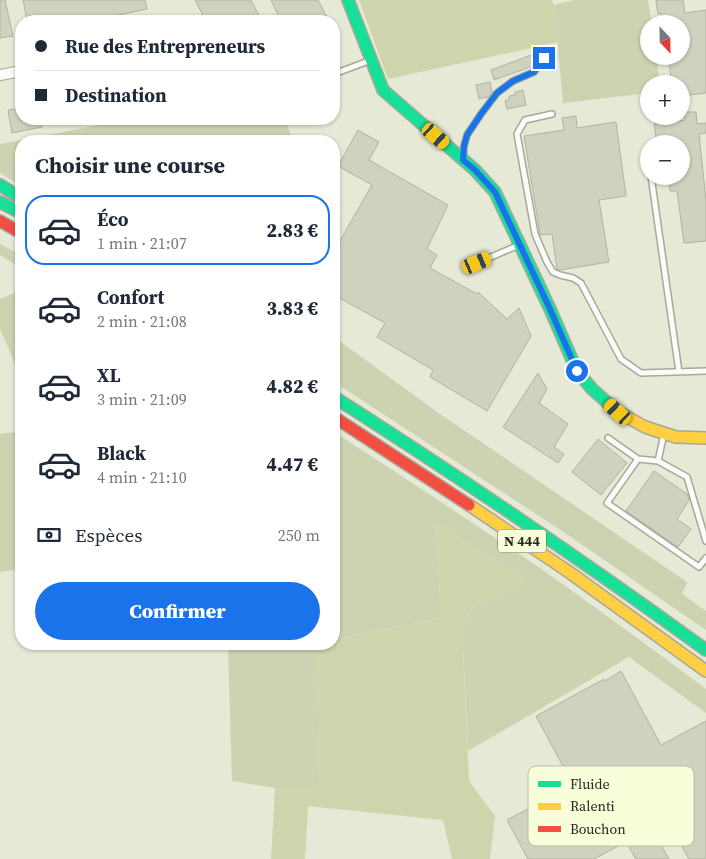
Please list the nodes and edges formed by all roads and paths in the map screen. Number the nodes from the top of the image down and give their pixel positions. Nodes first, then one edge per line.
1 (348, 0) edge
2 (544, 58) dead end
3 (371, 60) junction
4 (15, 72) edge
5 (340, 72) edge
6 (0, 75) edge
7 (552, 114) dead end
8 (463, 160) junction
9 (0, 185) edge
10 (652, 185) edge
11 (15, 194) edge
12 (0, 202) edge
13 (15, 210) edge
14 (0, 221) edge
15 (15, 230) edge
16 (520, 244) junction
17 (477, 263) dead end
18 (706, 371) edge
19 (679, 372) junction
20 (340, 401) edge
21 (340, 421) edge
22 (664, 433) junction
23 (608, 438) dead end
24 (706, 438) edge
25 (638, 459) junction
26 (658, 461) junction
27 (706, 541) edge
28 (706, 558) edge
29 (706, 650) edge
30 (706, 671) edge

1 - 3 main road
2 - 8 lane
3 - 5 lane
3 - 8 main road
4 - 6 street
7 - 19 lane
8 - 16 main road
9 - 11 main road
10 - 19 lane
12 - 13 main road
14 - 15 main road
16 - 17 lane
16 - 22 main road
18 - 19 lane
20 - 29 main road, N 444
21 - 30 main road, N 444
22 - 24 main road
22 - 26 lane
23 - 25 lane
25 - 26 lane
25 - 28 lane
26 - 27 lane

